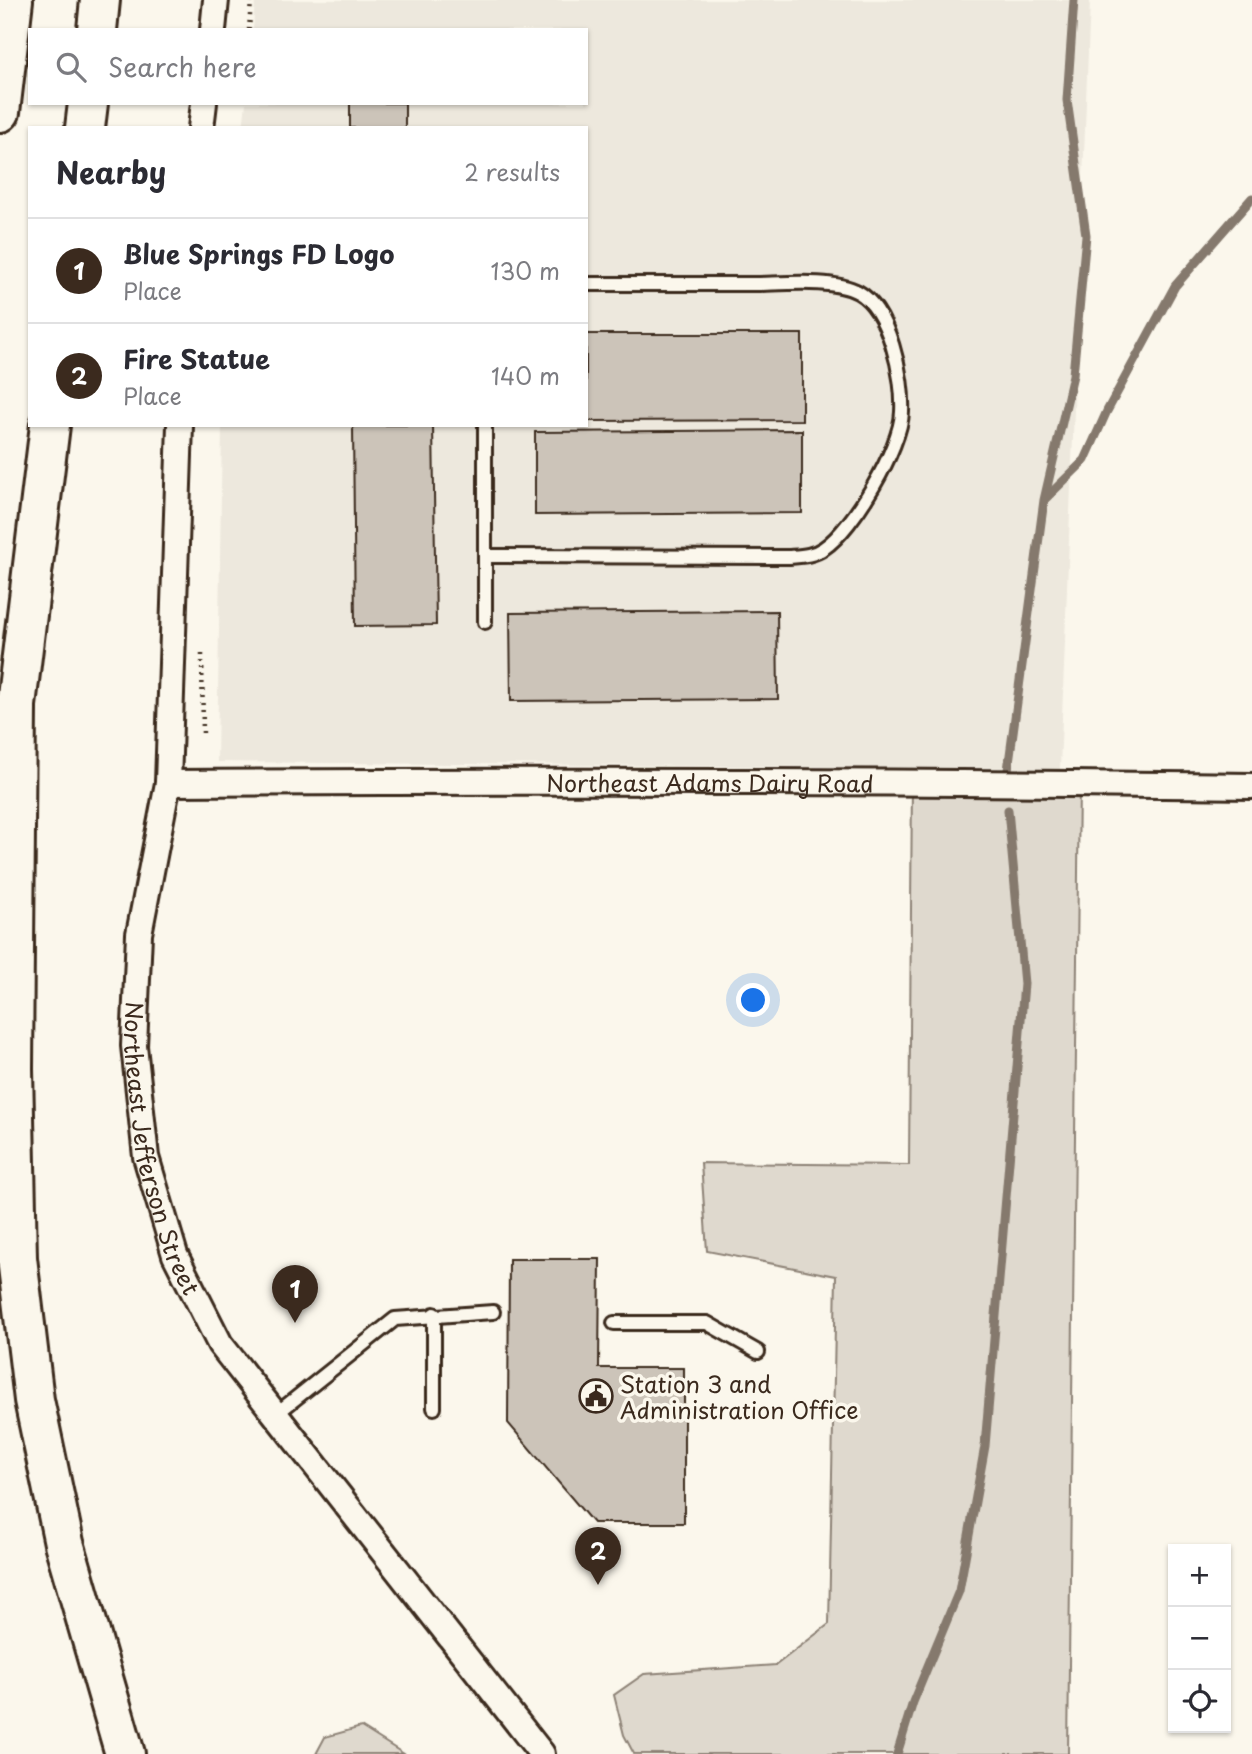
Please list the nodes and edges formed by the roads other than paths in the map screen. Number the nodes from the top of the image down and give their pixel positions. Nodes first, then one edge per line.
1 (13, 0) edge
2 (100, 0) edge
3 (216, 0) edge
4 (97, 28) edge
5 (213, 28) edge
6 (88, 105) edge
7 (204, 105) edge
8 (0, 112) edge
9 (85, 126) edge
10 (201, 126) edge
11 (588, 284) edge
12 (50, 427) edge
13 (180, 427) edge
14 (485, 427) edge
15 (485, 556) junction
16 (485, 622) dead end
17 (16, 705) junction
18 (168, 783) junction
19 (1252, 786) edge
20 (0, 843) edge
21 (493, 1312) dead end
22 (434, 1314) junction
23 (614, 1323) dead end
24 (758, 1352) dead end
25 (434, 1408) dead end
26 (276, 1414) junction
27 (124, 1754) edge
28 (542, 1754) edge

1 - 8 highway
2 - 4 highway
3 - 5 street
6 - 9 highway
7 - 10 street
11 - 15 lane
12 - 17 highway
13 - 18 street, Northeast Jefferson Street
14 - 15 lane
15 - 16 lane
17 - 20 highway
17 - 27 highway
18 - 19 street, Northeast Adams Dairy Road
18 - 26 street, Northeast Jefferson Street
21 - 22 lane
22 - 25 lane
22 - 26 lane
23 - 24 lane
26 - 28 street, Northeast Jefferson Street

